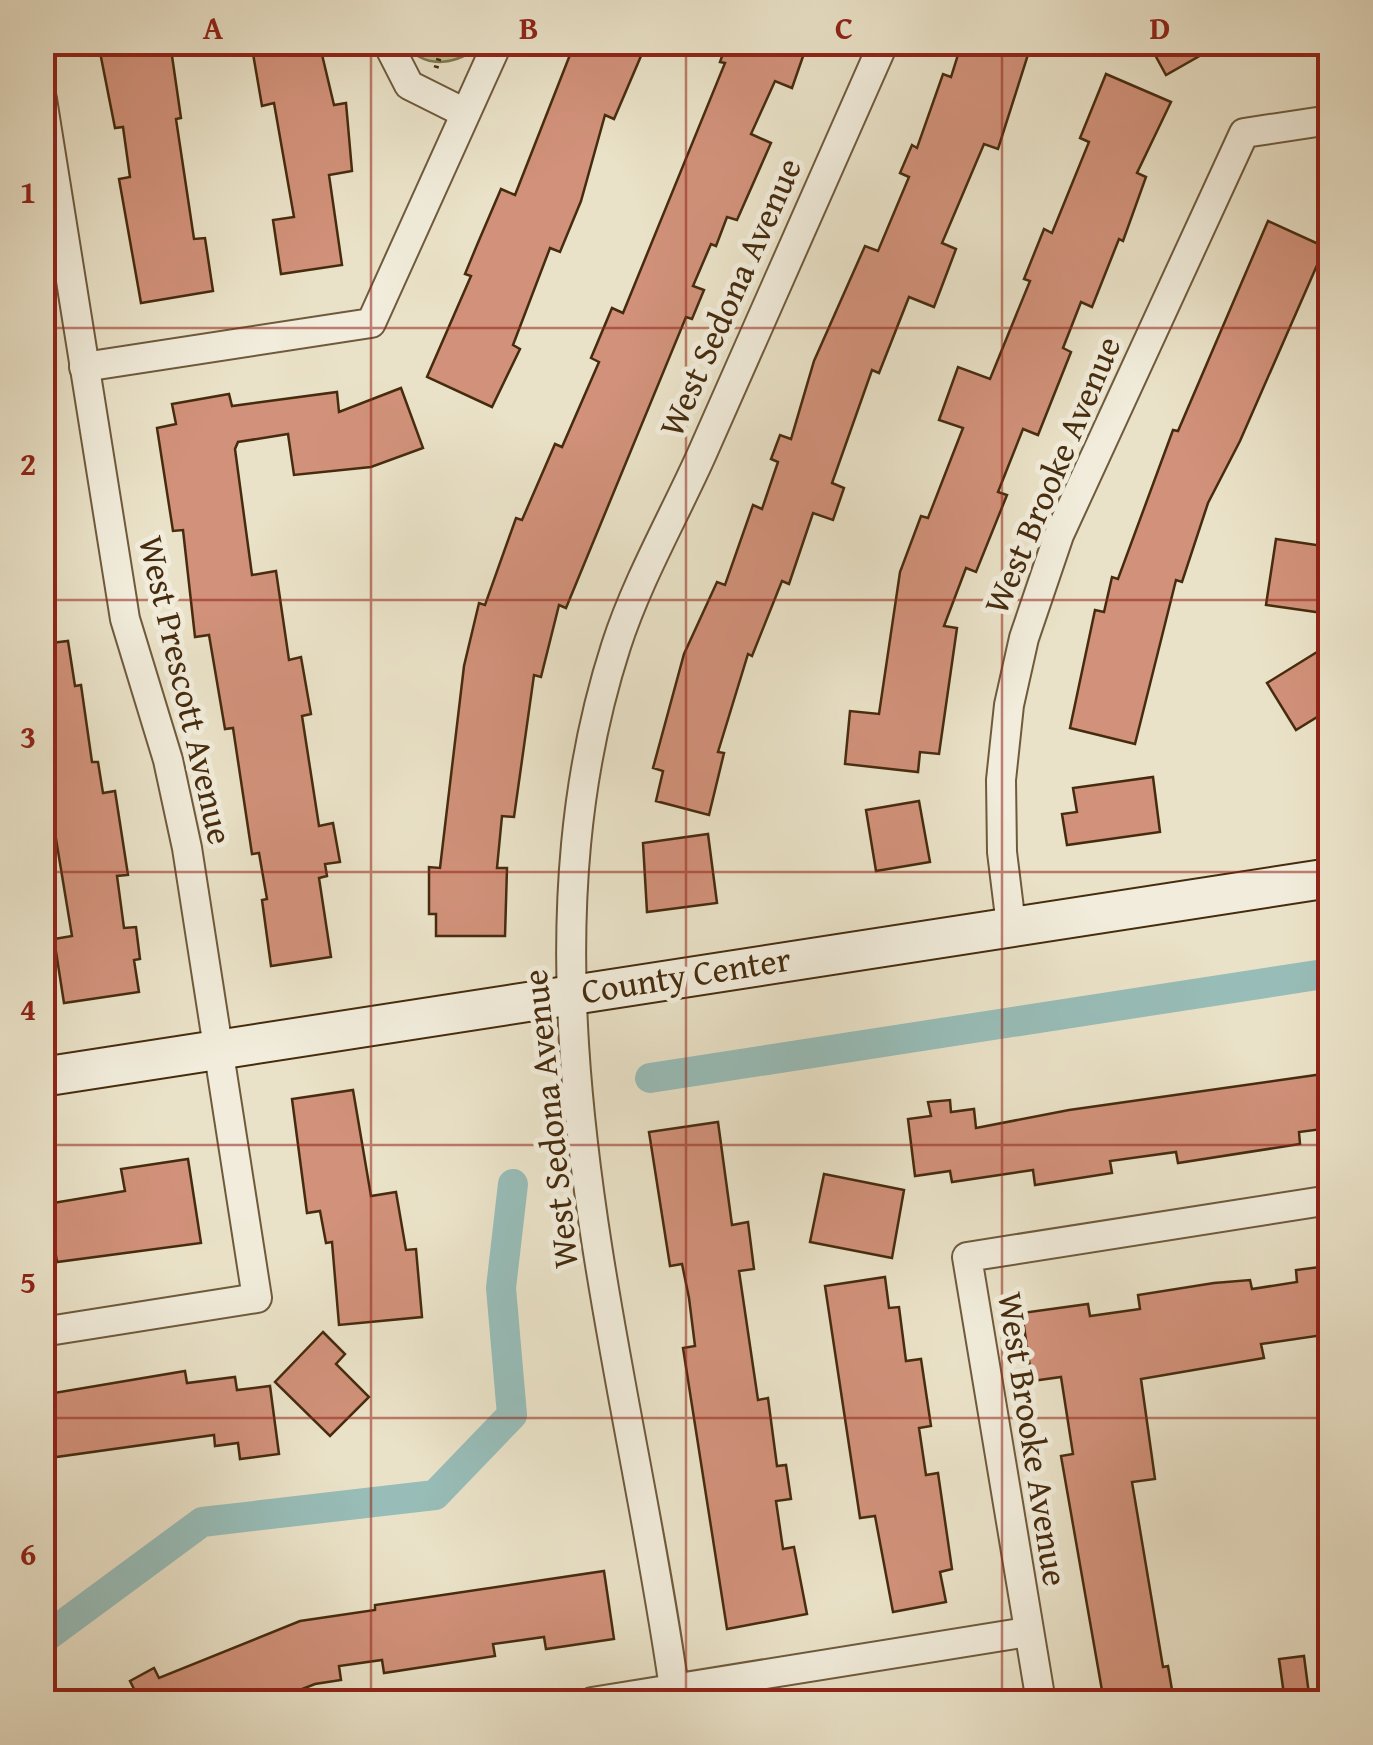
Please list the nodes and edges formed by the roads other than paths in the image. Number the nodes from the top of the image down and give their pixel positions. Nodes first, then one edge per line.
1 (387, 42) edge
2 (498, 42) edge
3 (884, 42) edge
4 (42, 100) edge
5 (465, 113) junction
6 (1330, 120) edge
7 (47, 165) edge
8 (84, 367) junction
9 (1330, 878) edge
10 (1011, 925) junction
11 (570, 994) junction
12 (216, 1049) junction
13 (42, 1076) edge
14 (1330, 1200) edge
15 (42, 1332) edge
16 (1026, 1632) junction
17 (675, 1696) edge
18 (592, 1702) edge
19 (1042, 1702) edge

1 - 5 street
2 - 5 street
3 - 11 street, West Sedona Avenue
4 - 7 street, West Prescott Avenue
5 - 8 street
6 - 10 street, West Brooke Avenue
7 - 8 street, West Prescott Avenue
8 - 12 street, West Prescott Avenue
9 - 10 street, County Center
10 - 11 street, County Center
11 - 12 street, County Center
11 - 17 street, West Sedona Avenue
12 - 13 street, County Center
12 - 15 street, West Prescott Avenue
14 - 16 street, West Brooke Avenue
16 - 17 street
16 - 19 street, West Brooke Avenue
17 - 18 street

